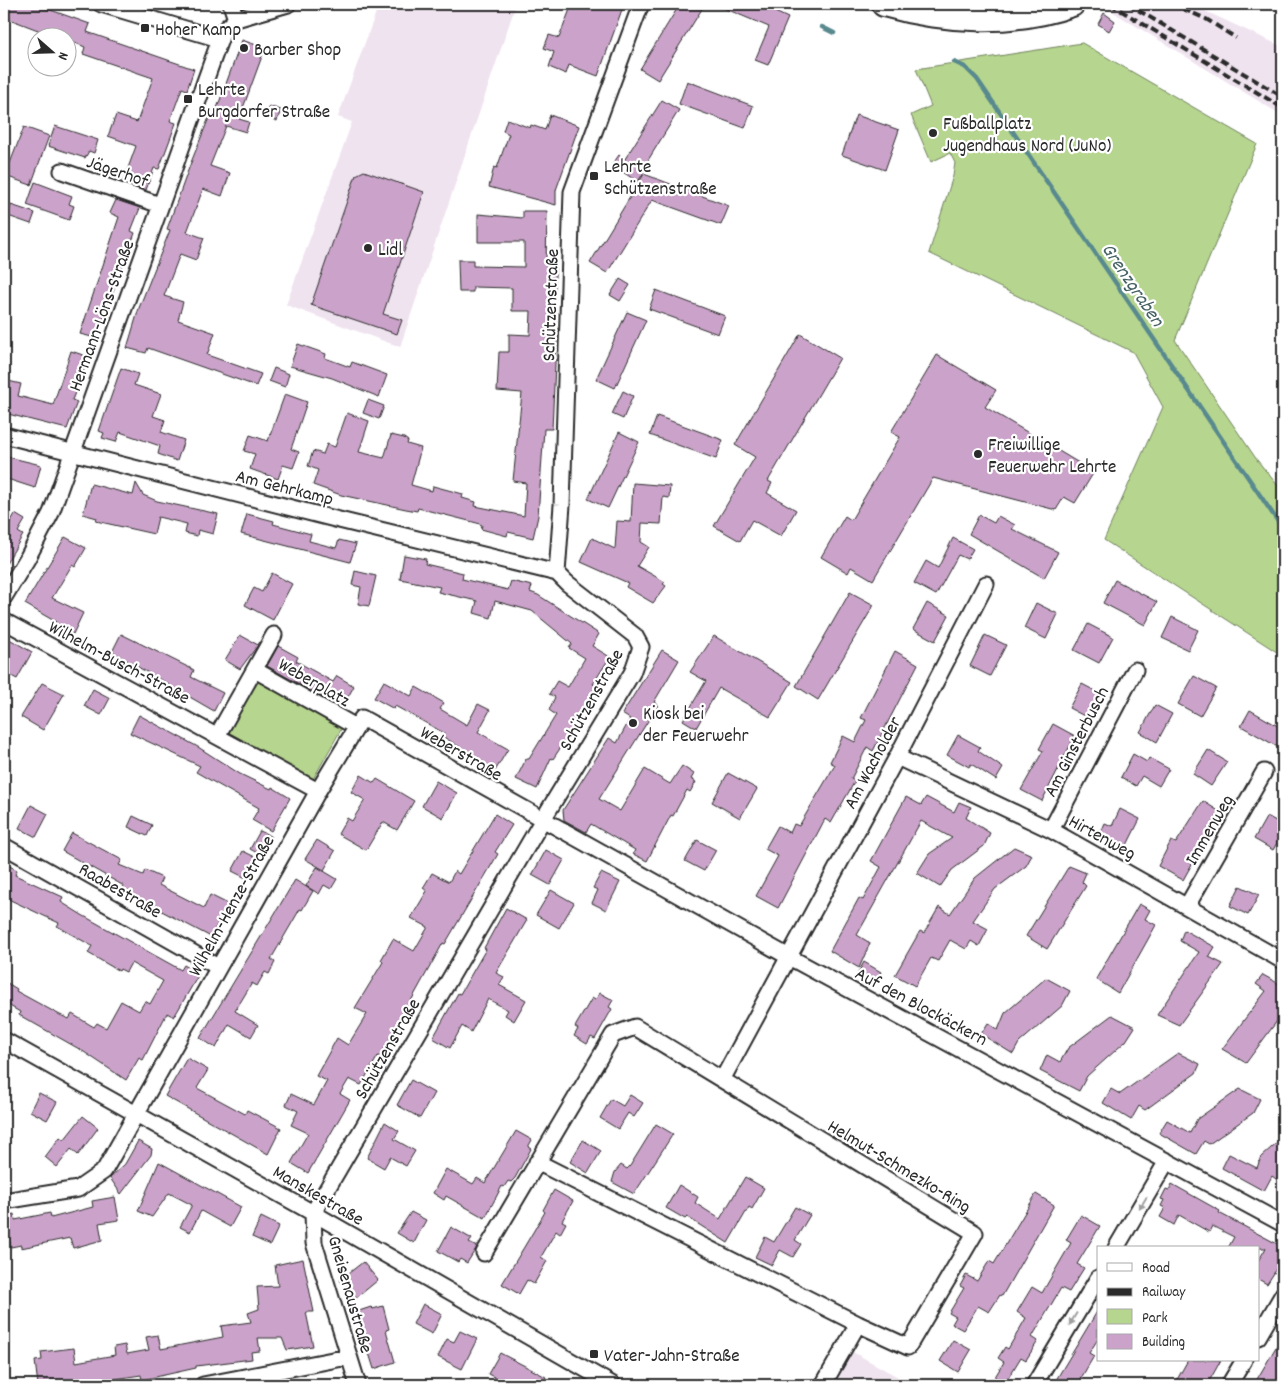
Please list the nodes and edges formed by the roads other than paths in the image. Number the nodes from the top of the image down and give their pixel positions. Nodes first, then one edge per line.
1 (101, 4) edge
2 (231, 4) edge
3 (288, 4) edge
4 (641, 4) edge
5 (884, 4) edge
6 (1072, 4) edge
7 (236, 19) junction
8 (219, 39) junction
9 (62, 171) dead end
10 (160, 205) junction
11 (4, 435) edge
12 (72, 452) junction
13 (557, 573) junction
14 (986, 584) dead end
15 (4, 597) edge
16 (4, 621) edge
17 (274, 635) dead end
18 (254, 670) junction
19 (1135, 670) dead end
20 (359, 722) junction
21 (217, 736) junction
22 (897, 757) junction
23 (1264, 772) dead end
24 (318, 791) junction
25 (542, 820) junction
26 (1052, 830) junction
27 (4, 846) edge
28 (1187, 906) junction
29 (789, 957) junction
30 (1283, 960) edge
31 (218, 968) junction
32 (4, 1040) edge
33 (722, 1080) junction
34 (137, 1115) junction
35 (1168, 1161) junction
36 (537, 1162) junction
37 (4, 1201) edge
38 (313, 1213) junction
39 (1283, 1224) edge
40 (1117, 1246) edge
41 (484, 1253) dead end
42 (1097, 1280) edge
43 (1283, 1294) edge
44 (858, 1324) junction
45 (1260, 1334) edge
46 (348, 1357) junction
47 (1243, 1362) edge
48 (203, 1385) edge
49 (358, 1385) edge
50 (613, 1385) edge
51 (823, 1385) edge
52 (1034, 1385) edge
53 (1230, 1385) edge

1 - 8 street
2 - 7 street
3 - 7 street
4 - 13 street, Schützenstraße
5 - 6 main road
7 - 8 street
8 - 10 street, Hermann-Löns-Straße
9 - 10 street, Jägerhof
10 - 12 street, Hermann-Löns-Straße
11 - 12 street, Am Gehrkamp
12 - 13 street, Am Gehrkamp
12 - 15 street, Hermann-Löns-Straße
13 - 25 street, Schützenstraße
14 - 22 street, Am Wacholder
16 - 21 street, Wilhelm-Busch-Straße
17 - 18 street
18 - 20 street, Weberplatz
18 - 21 street
19 - 26 street, Am Ginsterbusch
20 - 24 street, Wilhelm-Henze-Straße
20 - 25 street, Weberstraße
21 - 24 street, Wilhelm-Busch-Straße
22 - 26 street, Hirtenweg
22 - 29 street, Am Wacholder
23 - 28 street, Immenweg
24 - 31 street, Wilhelm-Henze-Straße
25 - 29 street, Auf den Blockäckern
25 - 38 street, Schützenstraße
26 - 28 street, Hirtenweg
27 - 31 street, Raabestraße
28 - 30 street, Hirtenweg
29 - 33 street
29 - 35 street, Auf den Blockäckern
31 - 34 street, Wilhelm-Henze-Straße
32 - 34 street, Manskestraße
33 - 36 street, Helmut-Schmezko-Ring
33 - 44 street, Helmut-Schmezko-Ring
34 - 37 street, Wilhelm-Henze-Straße
34 - 38 street, Manskestraße
35 - 39 street, Auf den Blockäckern
35 -> 40 street
36 - 41 street, Helmut-Schmezko-Ring
36 - 44 street, Helmut-Schmezko-Ring
38 - 46 street, Gneisenaustraße
38 - 50 street, Manskestraße
42 -> 52 street
43 - 45 street
44 - 51 street
46 - 48 street
46 - 49 street, Gneisenaustraße
47 - 53 street

